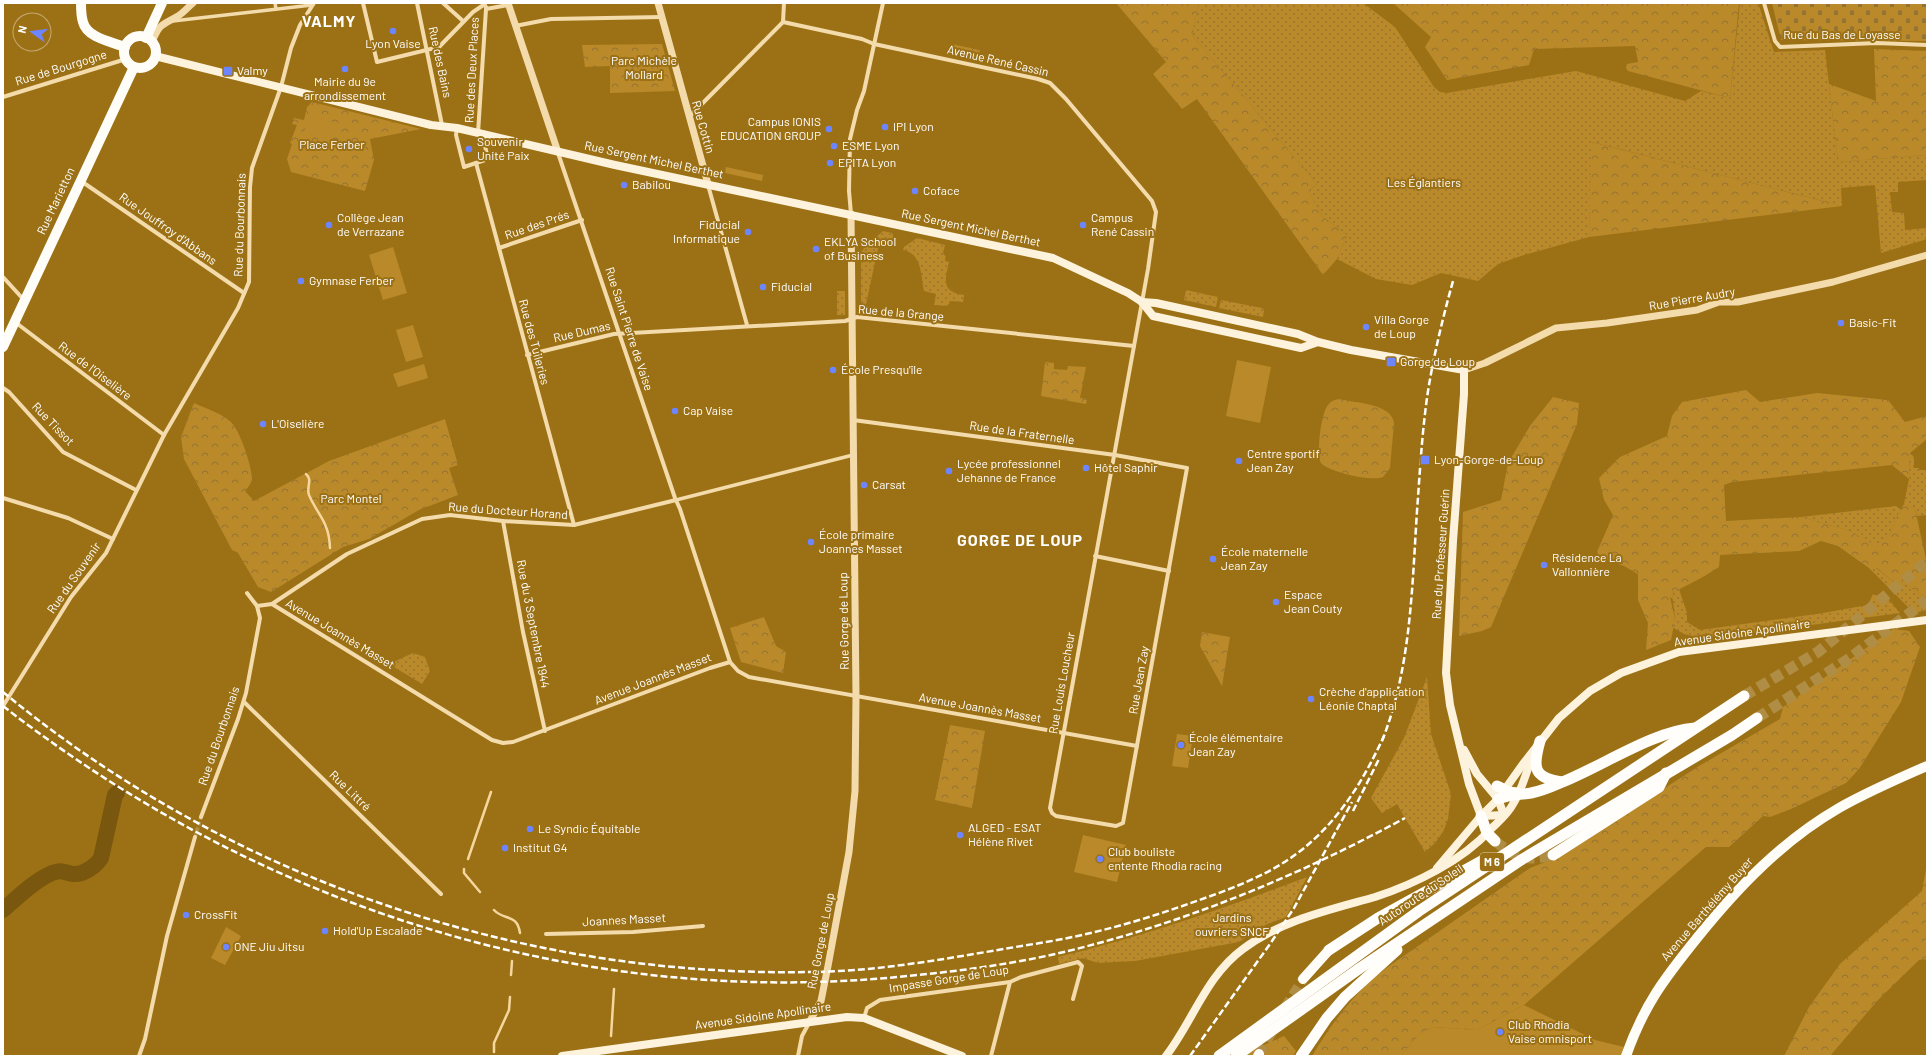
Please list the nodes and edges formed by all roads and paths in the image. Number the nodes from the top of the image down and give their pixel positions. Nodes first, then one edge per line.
1 (81, 3) edge
2 (162, 3) edge
3 (193, 3) edge
4 (275, 3) edge
5 (363, 3) edge
6 (417, 3) edge
7 (443, 3) edge
8 (658, 3) edge
9 (784, 3) edge
10 (883, 3) edge
11 (1764, 3) edge
12 (313, 4) edge
13 (508, 4) edge
14 (486, 5) edge
15 (276, 9) junction
16 (662, 17) junction
17 (463, 21) junction
18 (164, 22) junction
19 (783, 22) junction
20 (515, 26) junction
21 (149, 40) junction
22 (874, 44) junction
23 (1927, 45) edge
24 (125, 47) junction
25 (427, 50) junction
26 (155, 56) junction
27 (126, 59) junction
28 (134, 67) junction
29 (281, 87) junction
30 (3, 97) edge
31 (689, 117) junction
32 (442, 125) junction
33 (457, 128) junction
34 (478, 133) junction
35 (487, 135) junction
36 (558, 152) junction
37 (476, 163) junction
38 (80, 181) junction
39 (708, 184) junction
40 (851, 214) junction
41 (582, 220) junction
42 (499, 248) junction
43 (1927, 255) edge
44 (3, 277) edge
45 (244, 293) junction
46 (24, 301) junction
47 (1142, 302) junction
48 (852, 319) junction
49 (15, 322) junction
50 (747, 325) junction
51 (619, 334) junction
52 (1318, 342) junction
53 (1134, 346) junction
54 (3, 347) edge
55 (527, 355) junction
56 (1464, 370) junction
57 (3, 388) edge
58 (853, 420) junction
59 (164, 436) junction
60 (853, 455) junction
61 (1114, 455) junction
62 (1187, 468) joint
63 (136, 490) junction
64 (3, 498) edge
65 (676, 500) junction
66 (503, 521) junction
67 (574, 525) junction
68 (112, 539) junction
69 (1095, 556) junction
70 (1169, 571) junction
71 (248, 592) dead end
72 (272, 604) junction
73 (257, 606) junction
74 (1927, 620) edge
75 (730, 662) junction
76 (856, 696) junction
77 (1744, 696) tunnel mouth
78 (244, 702) junction
79 (3, 706) edge
80 (1757, 718) tunnel mouth
81 (1695, 728) junction
82 (545, 731) junction
83 (1063, 732) junction
84 (1458, 739) junction
85 (1540, 741) junction
86 (1137, 746) junction
87 (1927, 766) edge
88 (1666, 773) junction
89 (1562, 782) junction
90 (1484, 783) junction
91 (1500, 792) junction
92 (1520, 793) junction
93 (1052, 812) joint
94 (1504, 815) junction
95 (1481, 816) junction
96 (201, 818) tunnel mouth
97 (1545, 826) junction
98 (195, 837) tunnel mouth
99 (1491, 837) junction
100 (1553, 855) tunnel mouth
101 (1438, 868) junction
102 (441, 894) dead end
103 (1447, 909) junction
104 (703, 926) dead end
105 (546, 934) dead end
106 (1329, 950) joint
107 (1303, 979) tunnel mouth
108 (1010, 982) junction
109 (1073, 999) dead end
110 (864, 1018) junction
111 (810, 1021) junction
112 (1250, 1040) junction
113 (1167, 1055) edge
114 (139, 1056) edge
115 (562, 1056) edge
116 (798, 1056) edge
117 (962, 1056) edge
118 (991, 1056) edge
119 (1218, 1056) edge
120 (1236, 1056) edge
121 (1301, 1056) edge
122 (1626, 1056) edge

1 - 24 main road
2 - 21 main road
3 - 18 street
4 - 15 street
5 - 25 street
6 - 25 street, Rue des Bains
7 - 17 street
8 - 16 street, Rue Cottin
9 - 19 street
10 - 22 street
11 - 23 street, Rue du Bas de Loyasse
12 - 15 street
12 - 29 street, Rue du Bourbonnais
13 - 14 street
13 - 20 street, Rue Saint Pierre de Vaise
14 - 17 street
14 - 34 street, Rue des Deux Places
15 - 18 street
16 - 20 street
16 - 31 street, Rue Cottin
17 - 25 street
18 - 21 street
19 - 22 street, Avenue René Cassin
19 - 31 street
20 - 36 street, Rue Saint Pierre de Vaise
21 - 24 main road
21 - 26 main road
22 - 40 street
22 - 47 street, Avenue René Cassin
24 - 27 main road
25 - 32 street, Rue des Bains
26 - 28 main road
26 - 29 main road, Rue Sergent Michel Berthet
27 - 28 main road
27 - 30 street, Rue de Bourgogne
28 - 38 main road, Rue Marietton
29 - 32 main road, Rue Sergent Michel Berthet
29 - 45 street, Rue du Bourbonnais
31 - 39 street, Rue Cottin
32 - 33 main road, Rue Sergent Michel Berthet
33 - 34 main road, Rue Sergent Michel Berthet
33 - 37 street
34 - 35 main road, Rue Sergent Michel Berthet
35 - 36 main road, Rue Sergent Michel Berthet
35 - 37 street
36 - 39 main road, Rue Sergent Michel Berthet
36 - 41 street, Rue Saint Pierre de Vaise
37 - 42 street, Rue des Tuileries
38 - 45 street, Rue Jouffroy d'Abbans
38 - 46 main road, Rue Marietton
39 - 40 main road, Rue Sergent Michel Berthet
39 - 50 street, Rue Cottin
40 - 47 main road, Rue Sergent Michel Berthet
40 - 48 street, Rue Gorge de Loup
41 - 42 street, Rue des Prés
41 - 51 street, Rue Saint Pierre de Vaise
42 - 55 street, Rue des Tuileries
43 - 56 street, Rue Pierre Audry
44 - 46 street
45 - 59 street, Rue du Bourbonnais
46 - 49 main road, Rue Marietton
47 - 52 main road, Rue Sergent Michel Berthet
47 - 52 main road, Rue Sergent Michel Berthet
47 - 53 street, Rue Louis Loucheur
48 - 50 street, Rue de la Grange
48 - 53 street, Rue de la Grange
48 - 58 street, Rue Gorge de Loup
49 - 54 main road, Rue Marietton
49 - 59 street, Rue de l'Oiselière
50 - 51 street, Rue de la Grange
51 - 55 street, Rue Dumas
51 - 65 street, Rue Saint Pierre de Vaise
52 - 56 main road, Rue Sergent Michel Berthet
53 - 61 street, Rue Louis Loucheur
55 - 67 street, Rue des Tuileries
56 - 84 main road, Rue du Professeur Guérin
57 - 63 street, Rue Tissot
58 - 60 street, Rue Gorge de Loup
58 - 61 street, Rue de la Fraternelle
59 - 63 street, Rue du Souvenir
60 - 65 street, Rue du Docteur Horand
60 - 76 street, Rue Gorge de Loup
61 - 62 street, Rue de la Fraternelle
61 - 69 street, Rue Louis Loucheur
62 - 70 street, Rue Jean Zay
63 - 68 street, Rue du Souvenir
64 - 68 street
65 - 67 street, Rue du Docteur Horand
65 - 75 street, Rue Saint Pierre de Vaise
66 - 67 street, Rue du Docteur Horand
66 - 72 street, Rue du Docteur Horand
66 - 82 street, Rue du 3 Septembre 1944
68 - 79 street, Rue du Souvenir
69 - 70 street
69 - 83 street, Rue Louis Loucheur
70 - 86 street, Rue Jean Zay
71 - 73 street, Rue du Bourbonnais
72 - 73 street, Avenue Joannès Masset
72 - 82 street, Avenue Joannès Masset
73 - 78 street, Rue du Bourbonnais
74 - 85 main road, Avenue Sidoine Apollinaire
75 - 76 street, Avenue Joannès Masset
75 - 82 street, Avenue Joannès Masset
76 - 83 street, Avenue Joannès Masset
76 - 111 street, Rue Gorge de Loup
77 - 81 highway, Autoroute du Soleil / M 6
78 - 96 street, Rue du Bourbonnais
78 - 102 street, Rue Littré
80 - 88 highway, Autoroute du Soleil / M 6
81 - 89 highway
81 - 97 highway, Autoroute du Soleil / M 6
83 - 86 street, Avenue Joannès Masset
83 - 93 street, Rue Louis Loucheur
84 - 90 main road, Rue du Professeur Guérin
84 - 95 main road, Rue du Professeur Guérin
85 - 89 highway
85 - 91 main road, Avenue Sidoine Apollinaire
85 - 92 main road, Avenue Sidoine Apollinaire
86 - 93 street, Rue Jean Zay
87 - 122 main road, Avenue Barthélémy Buyer
88 - 100 highway
88 - 103 highway, Autoroute du Soleil / M 6
89 - 92 highway
90 - 91 main road, Rue du Professeur Guérin
90 - 91 main road
91 - 92 highway
91 - 94 main road
91 - 95 main road, Avenue Sidoine Apollinaire
92 - 94 main road, Avenue Sidoine Apollinaire
94 - 95 main road
94 - 99 main road, Avenue Sidoine Apollinaire
95 - 99 highway
95 - 101 main road, Avenue Sidoine Apollinaire
97 - 106 highway
97 - 112 highway, Autoroute du Soleil / M 6
98 - 114 street
99 - 101 main road, Avenue Sidoine Apollinaire
101 - 113 main road, Avenue Sidoine Apollinaire
103 - 112 highway, Autoroute du Soleil / M 6
103 - 121 highway
104 - 105 street, Joannes Masset
106 - 107 main road
108 - 109 street, Impasse Gorge de Loup
108 - 110 street, Impasse Gorge de Loup
108 - 118 street
110 - 111 main road, Avenue Sidoine Apollinaire
110 - 117 main road, Avenue Sidoine Apollinaire
111 - 115 main road, Avenue Sidoine Apollinaire
111 - 116 street
112 - 119 highway, Autoroute du Soleil / M 6
112 - 120 highway, Autoroute du Soleil / M 6

